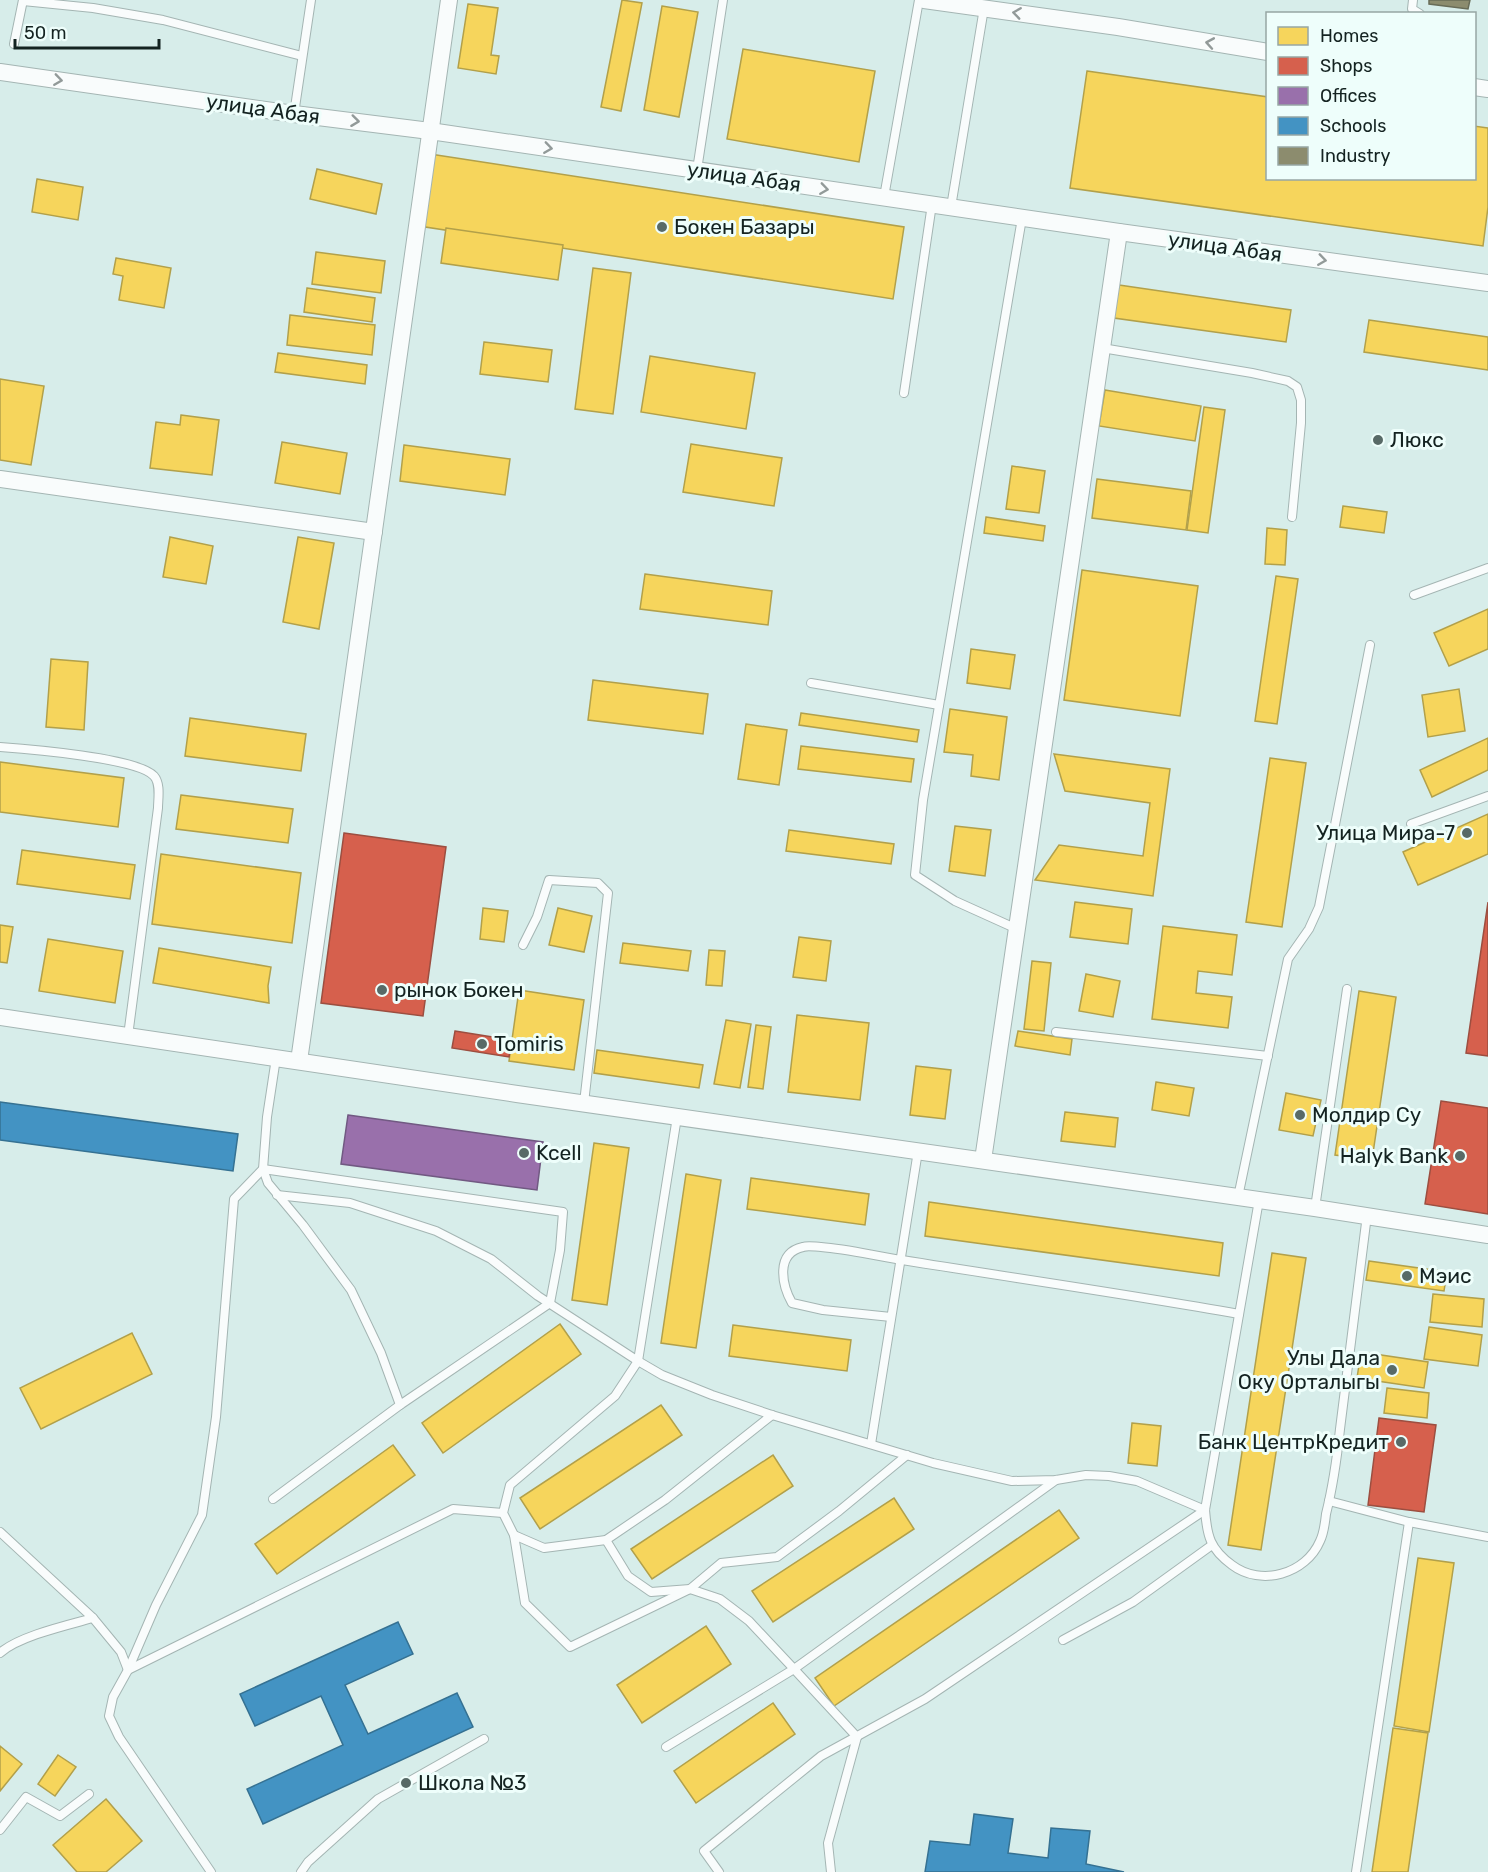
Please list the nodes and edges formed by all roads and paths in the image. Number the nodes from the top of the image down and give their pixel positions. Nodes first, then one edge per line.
1 (311, 0) edge
2 (449, 0) edge
3 (723, 0) edge
4 (919, 0) edge
5 (924, 0) edge
6 (23, 1) edge
7 (984, 8) junction
8 (14, 44) dead end
9 (1266, 52) edge
10 (302, 56) junction
11 (0, 72) edge
12 (294, 114) junction
13 (430, 131) junction
14 (697, 170) junction
15 (884, 198) junction
16 (932, 204) junction
17 (951, 207) junction
18 (1022, 218) junction
19 (1119, 232) junction
20 (1488, 283) edge
21 (1102, 348) junction
22 (904, 393) dead end
23 (0, 479) edge
24 (1292, 517) dead end
25 (374, 532) junction
26 (1488, 568) edge
27 (1414, 595) dead end
28 (1370, 645) dead end
29 (811, 683) dead end
30 (939, 705) junction
31 (0, 747) edge
32 (1488, 796) edge
33 (1411, 824) dead end
34 (1017, 928) junction
35 (523, 945) dead end
36 (1347, 989) dead end
37 (0, 1017) edge
38 (1056, 1032) dead end
39 (128, 1036) junction
40 (1268, 1056) junction
41 (276, 1058) junction
42 (299, 1061) junction
43 (584, 1103) junction
44 (677, 1117) junction
45 (918, 1151) junction
46 (983, 1160) junction
47 (262, 1169) junction
48 (277, 1195) junction
49 (1239, 1197) junction
50 (1259, 1200) junction
51 (1315, 1208) junction
52 (1366, 1215) junction
53 (1488, 1235) edge
54 (900, 1260) junction
55 (550, 1303) junction
56 (1239, 1314) junction
57 (891, 1317) junction
58 (638, 1361) junction
59 (400, 1405) junction
60 (772, 1415) junction
61 (871, 1444) junction
62 (906, 1455) junction
63 (1056, 1480) junction
64 (273, 1499) dead end
65 (1329, 1501) junction
66 (1205, 1510) junction
67 (503, 1513) junction
68 (1409, 1522) junction
69 (0, 1532) edge
70 (514, 1535) junction
71 (1488, 1537) edge
72 (606, 1540) junction
73 (1212, 1545) junction
74 (690, 1589) junction
75 (93, 1618) junction
76 (1063, 1640) dead end
77 (0, 1653) edge
78 (128, 1670) junction
79 (794, 1670) junction
80 (857, 1737) junction
81 (484, 1739) dead end
82 (666, 1747) dead end
83 (89, 1794) dead end
84 (0, 1830) edge
85 (211, 1872) edge
86 (301, 1872) edge
87 (719, 1872) edge
88 (831, 1872) edge
89 (1356, 1872) edge

1 - 10 lane
2 - 13 street
3 - 14 lane
4 - 15 lane
5 - 7 street
6 - 8 lane
6 - 10 lane
9 -> 7 street
7 - 17 lane
10 - 12 lane
11 -> 12 street, улица Абая
12 -> 13 street, улица Абая
13 -> 14 street, улица Абая
13 - 25 street
14 -> 15 street, улица Абая
15 - 16 street, улица Абая
16 - 17 street, улица Абая
16 - 22 lane
17 - 18 street, улица Абая
18 - 19 street, улица Абая
18 - 30 lane
19 -> 20 street, улица Абая
19 - 21 street
21 - 24 lane
21 - 34 street
23 - 25 street
25 - 42 street
26 - 27 lane
28 - 40 lane
29 - 30 lane
30 - 34 lane
31 - 39 lane
32 - 33 lane
34 - 46 street
35 - 43 lane
36 - 51 lane
37 - 39 street
38 - 40 lane
39 - 41 street
40 - 49 lane
41 - 42 street
41 - 47 lane
42 - 43 street
43 - 44 street
44 - 45 street
44 - 58 lane
45 - 46 street
45 - 54 lane
46 - 49 street
47 - 48 lane
47 - 55 lane
47 - 78 lane
48 - 55 lane
48 - 59 lane
49 - 50 street
50 - 51 street
50 - 56 lane
51 - 52 street
52 - 53 street
52 - 65 lane
54 - 56 lane
54 - 57 lane
54 - 57 lane
55 - 58 lane
55 - 59 lane
56 - 66 lane
57 - 61 lane
58 - 60 lane
58 - 67 lane
59 - 64 lane
60 - 61 lane
60 - 72 lane
61 - 62 lane
62 - 63 lane
62 - 74 lane
63 - 66 lane
63 - 79 lane
65 - 68 lane
65 - 73 lane
66 - 73 lane
66 - 80 lane
67 - 70 lane
67 - 78 lane
68 - 71 lane
68 - 89 lane
69 - 75 lane
70 - 72 lane
70 - 74 lane
72 - 74 lane
73 - 76 lane
74 - 79 lane
75 - 77 lane
75 - 78 lane
78 - 85 lane
79 - 80 lane
79 - 82 lane
80 - 87 lane
80 - 88 lane
81 - 86 lane
83 - 84 lane

